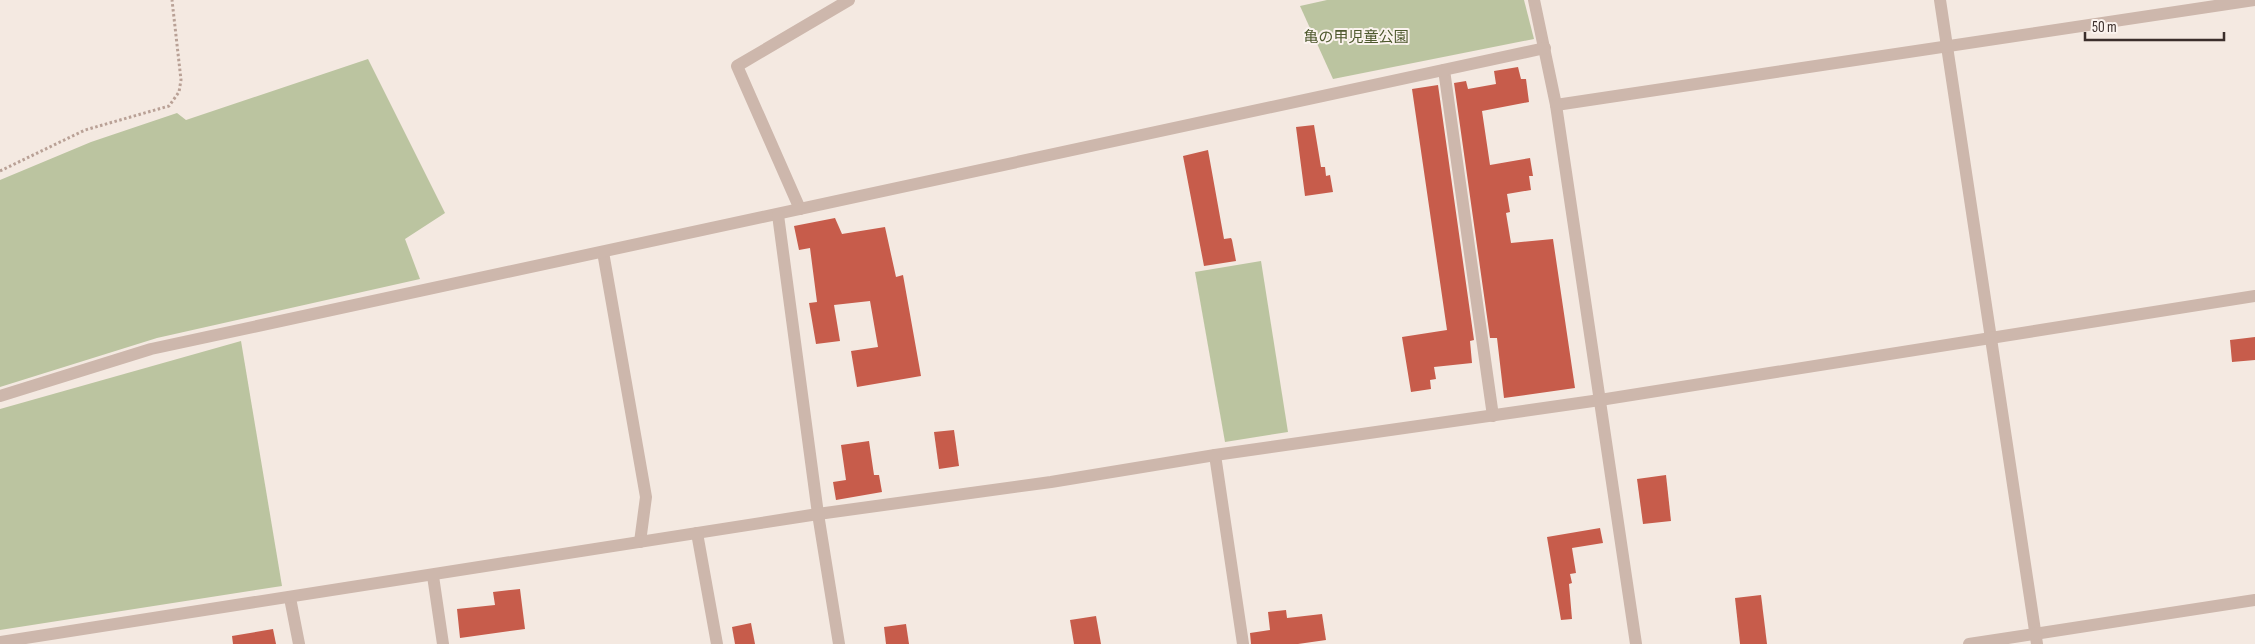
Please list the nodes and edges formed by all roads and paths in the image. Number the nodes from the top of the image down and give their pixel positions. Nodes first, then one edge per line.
1 (172, 0) edge
2 (849, 0) edge
3 (1534, 0) edge
4 (1940, 0) edge
5 (2255, 0) edge
6 (1546, 48) junction
7 (1946, 48) junction
8 (1444, 70) junction
9 (1556, 105) junction
10 (0, 171) edge
11 (800, 209) junction
12 (778, 215) junction
13 (603, 252) junction
14 (2255, 296) edge
15 (1992, 337) junction
16 (0, 396) edge
17 (1600, 400) junction
18 (1493, 416) junction
19 (1215, 455) junction
20 (818, 514) junction
21 (697, 533) junction
22 (640, 542) junction
23 (433, 576) junction
24 (290, 598) junction
25 (2255, 600) edge
26 (2036, 639) edge
27 (42, 640) edge
28 (0, 642) edge
29 (298, 644) edge
30 (444, 644) edge
31 (717, 644) edge
32 (839, 644) edge
33 (1243, 644) edge
34 (1636, 644) edge
35 (1969, 644) edge

1 - 10 path
2 - 11 street
3 - 6 street
4 - 7 street
5 - 7 street
6 - 8 street
6 - 9 street
7 - 9 street
7 - 15 street
8 - 11 street
8 - 18 street
9 - 17 street
11 - 12 street
12 - 13 street
12 - 20 street
13 - 16 street
13 - 22 street
14 - 15 street
15 - 17 street
15 - 26 street
17 - 18 street
17 - 34 street
18 - 19 street
19 - 20 street
19 - 33 street
20 - 21 street
20 - 32 street
21 - 22 street
21 - 31 street
22 - 23 street
23 - 24 street
23 - 30 street
24 - 27 street
24 - 29 street
25 - 26 street
26 - 35 street
27 - 28 street

